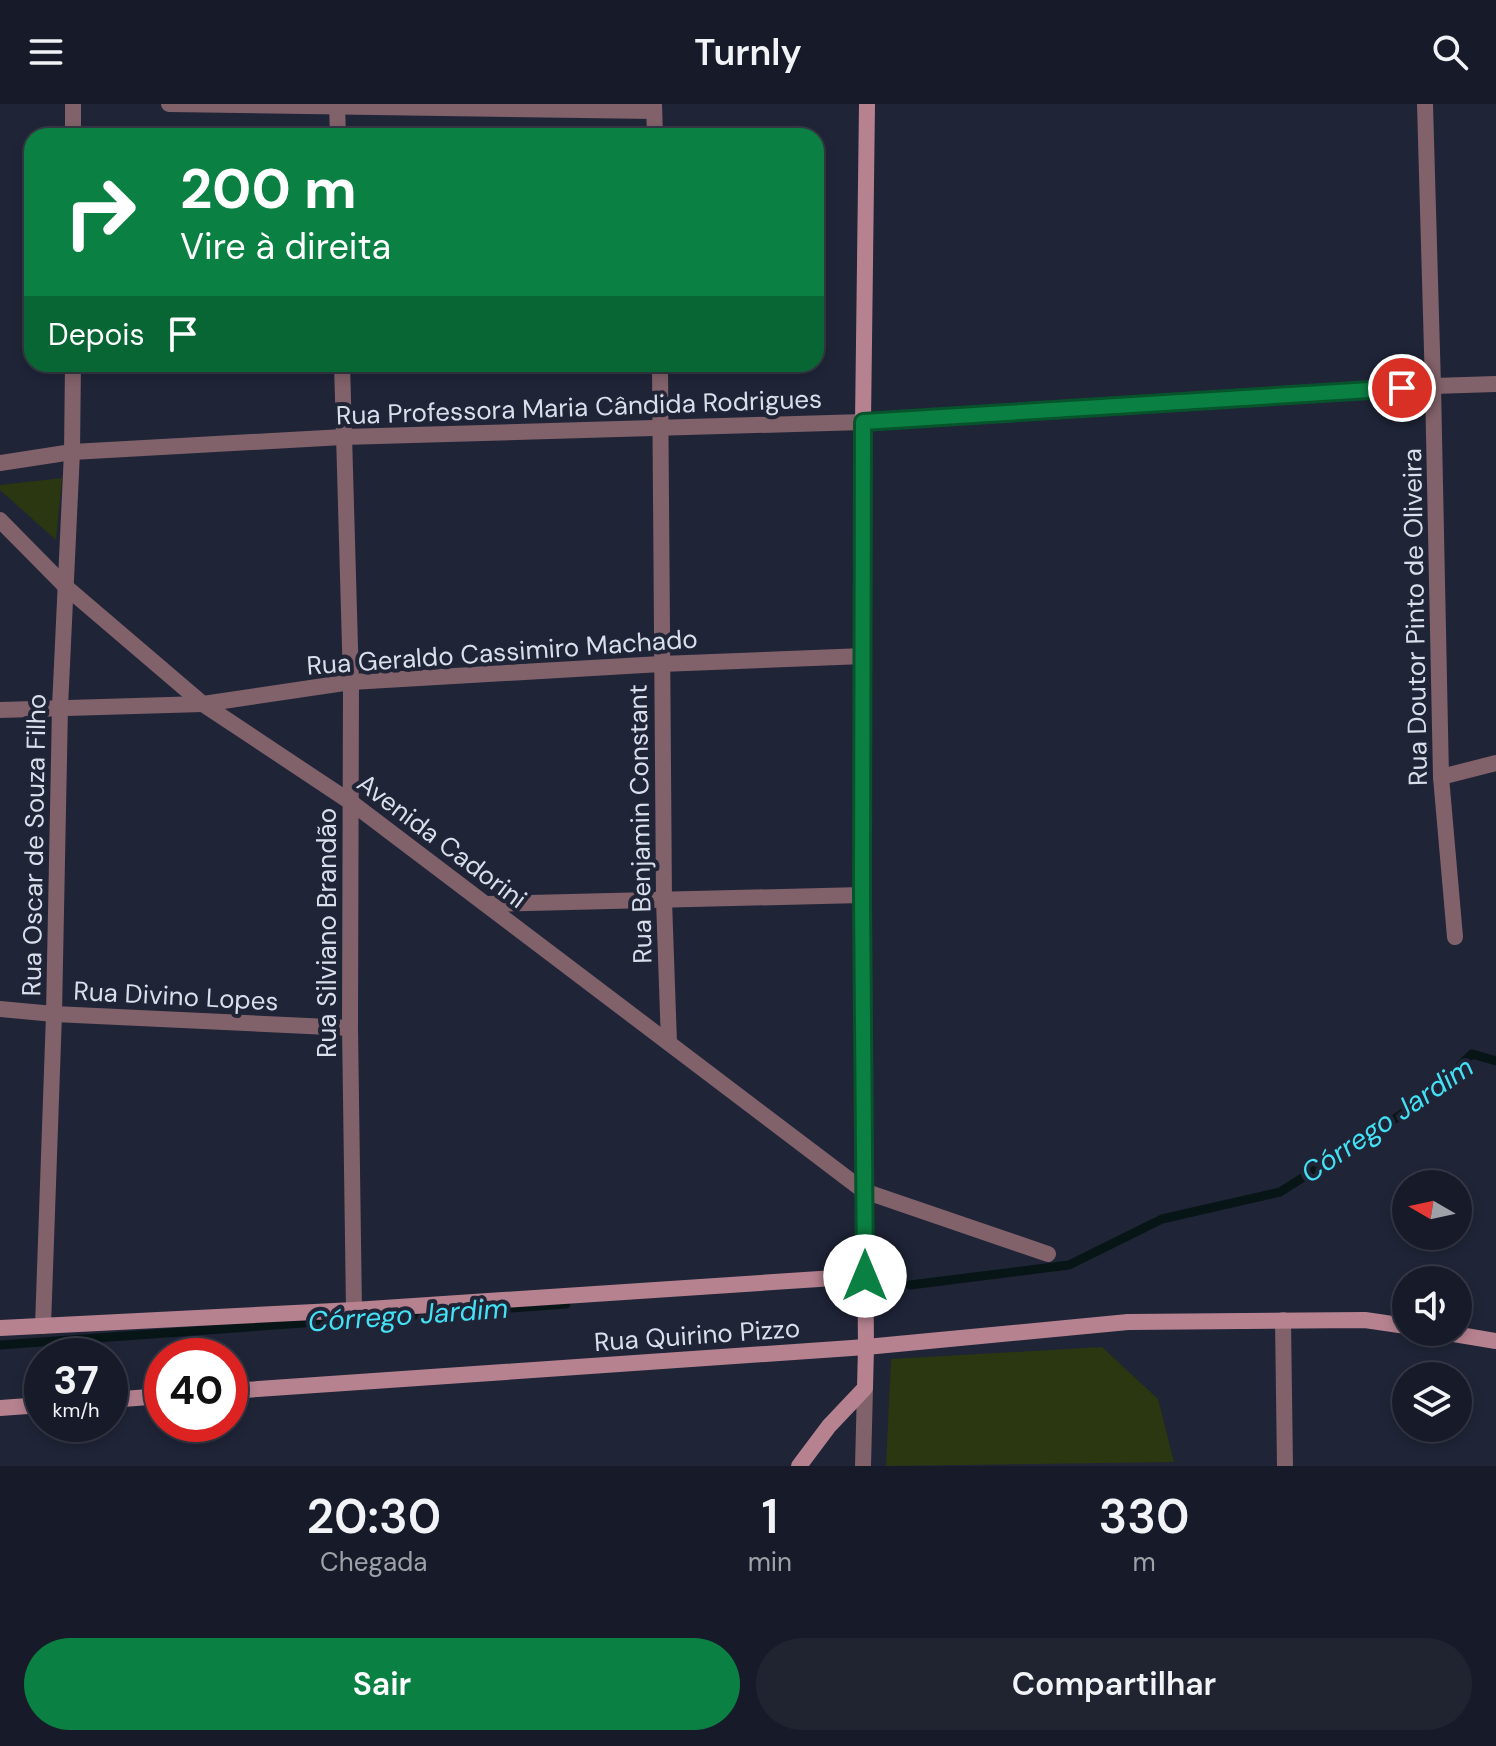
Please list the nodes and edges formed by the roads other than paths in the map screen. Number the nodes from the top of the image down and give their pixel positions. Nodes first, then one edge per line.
1 (73, 104) edge
2 (169, 104) edge
3 (867, 104) edge
4 (1425, 104) edge
5 (337, 106) edge
6 (654, 107) edge
7 (73, 128) edge
8 (338, 128) edge
9 (655, 128) edge
10 (73, 372) edge
11 (342, 372) edge
12 (660, 372) edge
13 (1496, 384) edge
14 (1433, 386) junction
15 (863, 422) junction
16 (661, 429) junction
17 (343, 437) junction
18 (72, 452) junction
19 (0, 463) edge
20 (0, 520) edge
21 (66, 587) junction
22 (864, 656) junction
23 (661, 664) junction
24 (351, 682) junction
25 (203, 704) junction
26 (60, 707) junction
27 (0, 710) edge
28 (1496, 763) edge
29 (1441, 777) junction
30 (352, 803) junction
31 (862, 895) junction
32 (664, 900) junction
33 (487, 904) junction
34 (1455, 937) dead end
35 (0, 1009) edge
36 (54, 1014) junction
37 (350, 1028) junction
38 (669, 1043) junction
39 (864, 1191) junction
40 (1048, 1254) dead end
41 (865, 1276) junction
42 (354, 1310) junction
43 (1283, 1320) junction
44 (1392, 1324) edge
45 (43, 1326) junction
46 (0, 1328) edge
47 (1472, 1337) edge
48 (1496, 1341) edge
49 (866, 1347) junction
50 (865, 1388) junction
51 (248, 1390) edge
52 (24, 1406) edge
53 (0, 1408) edge
54 (799, 1466) edge
55 (863, 1466) edge
56 (1285, 1466) edge

1 - 7 street
2 - 5 street
3 - 15 street
4 - 14 street, Rua Doutor Pinto de Oliveira
5 - 6 street
5 - 8 street
6 - 9 street
10 - 18 street, Rua Oscar de Souza Filho
11 - 17 street, Rua Silviano Brandão
12 - 16 street, Rua Benjamin Constant
13 - 14 street, Rua Professora Maria Cândida Rodrigues
14 - 15 street, Rua Professora Maria Cândida Rodrigues
14 - 29 street, Rua Doutor Pinto de Oliveira
15 - 16 street, Rua Professora Maria Cândida Rodrigues
15 - 22 street
16 - 17 street, Rua Professora Maria Cândida Rodrigues
16 - 23 street, Rua Benjamin Constant
17 - 18 street, Rua Professora Maria Cândida Rodrigues
17 - 24 street, Rua Silviano Brandão
18 - 19 street, Rua Professora Maria Cândida Rodrigues
18 - 21 street, Rua Oscar de Souza Filho
20 - 21 street, Avenida Cadorini
21 - 25 street, Avenida Cadorini
21 - 26 street, Rua Oscar de Souza Filho
22 - 23 street, Rua Geraldo Cassimiro Machado
22 - 31 street
23 - 24 street, Rua Geraldo Cassimiro Machado
23 - 32 street, Rua Benjamin Constant
24 - 25 street, Rua Geraldo Cassimiro Machado
24 - 30 street, Rua Silviano Brandão
25 - 26 street, Rua Geraldo Cassimiro Machado
25 - 30 street, Avenida Cadorini
26 - 27 street, Rua Geraldo Cassimiro Machado
26 - 36 street, Rua Oscar de Souza Filho
28 - 29 street
29 - 34 street, Rua Doutor Pinto de Oliveira
30 - 33 street, Avenida Cadorini
30 - 37 street, Rua Silviano Brandão
31 - 32 street
31 - 39 street
32 - 33 street
32 - 38 street, Rua Benjamin Constant
33 - 38 street, Avenida Cadorini
35 - 36 street, Rua Divino Lopes
36 - 37 street, Rua Divino Lopes
36 - 45 street, Rua Oscar de Souza Filho
37 - 42 street, Rua Silviano Brandão
38 - 39 street, Avenida Cadorini
39 - 40 street, Avenida Cadorini
39 - 41 street
41 - 42 street, Rua Quirino Pizzo
41 - 49 street
42 - 45 street, Rua Quirino Pizzo
43 - 44 street, Rua Quirino Pizzo
43 - 49 street, Rua Quirino Pizzo
43 - 56 street
45 - 46 street, Rua Quirino Pizzo
47 - 48 street
49 - 50 street
49 - 51 street, Rua Quirino Pizzo
50 - 54 street
50 - 55 street
52 - 53 street

